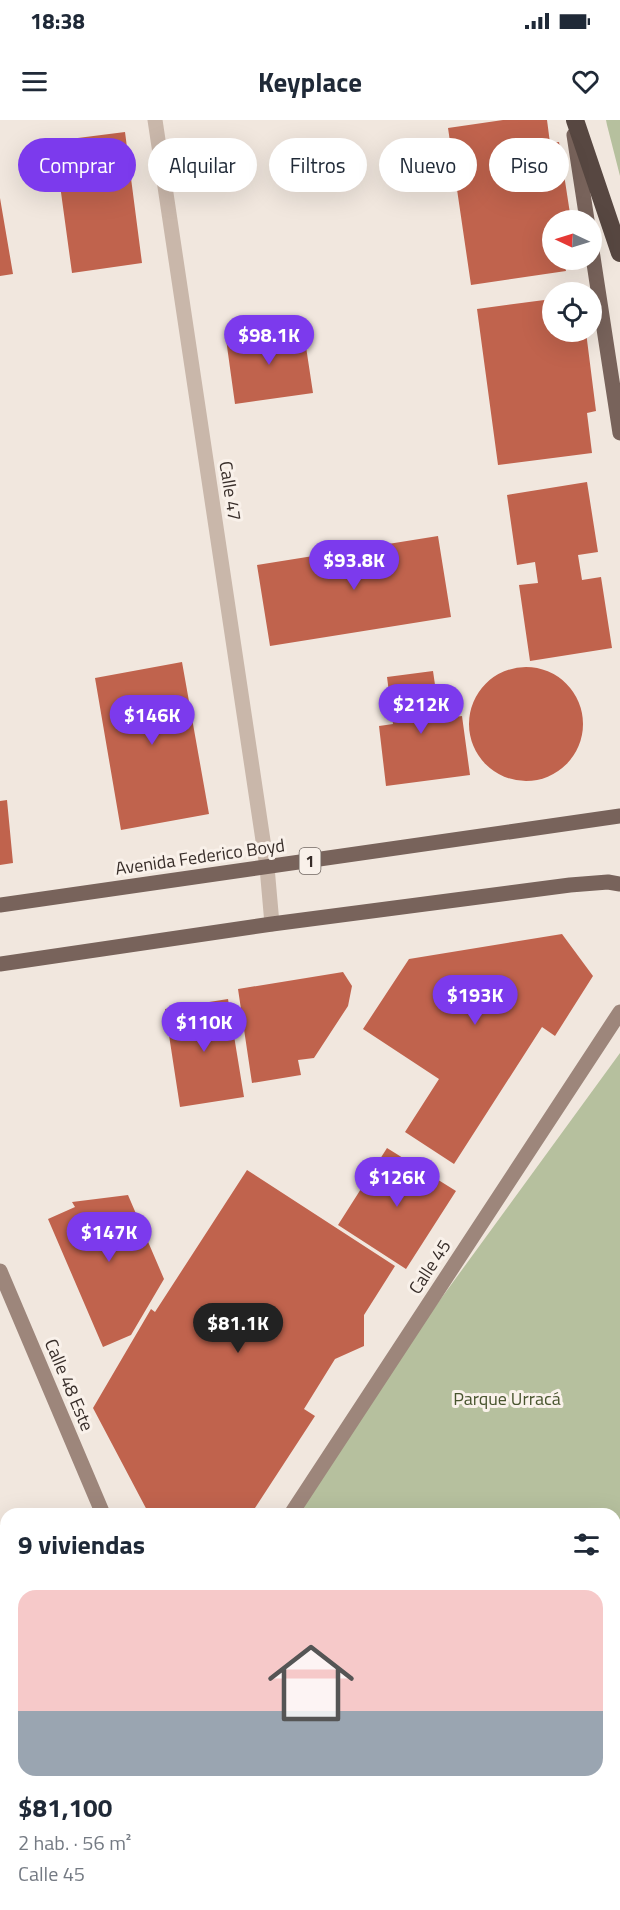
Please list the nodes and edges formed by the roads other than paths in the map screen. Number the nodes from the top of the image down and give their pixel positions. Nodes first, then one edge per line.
1 (155, 120) edge
2 (574, 120) edge
3 (586, 210) edge
4 (620, 253) edge
5 (595, 270) edge
6 (620, 433) edge
7 (620, 816) edge
8 (267, 867) junction
9 (620, 884) edge
10 (0, 905) edge
11 (272, 924) junction
12 (0, 964) edge
13 (620, 1012) edge
14 (0, 1271) edge
15 (100, 1508) edge
16 (295, 1508) edge

1 - 8 street, Calle 47
2 - 3 main road
2 - 4 highway
5 - 6 main road
7 - 8 main road, Avenida Federico Boyd / 1
8 - 10 main road, Avenida Federico Boyd / 1
8 - 11 street, Calle 47
9 - 11 main road
11 - 12 main road
13 - 16 main road, Calle 45
14 - 15 main road, Calle 48 Este

